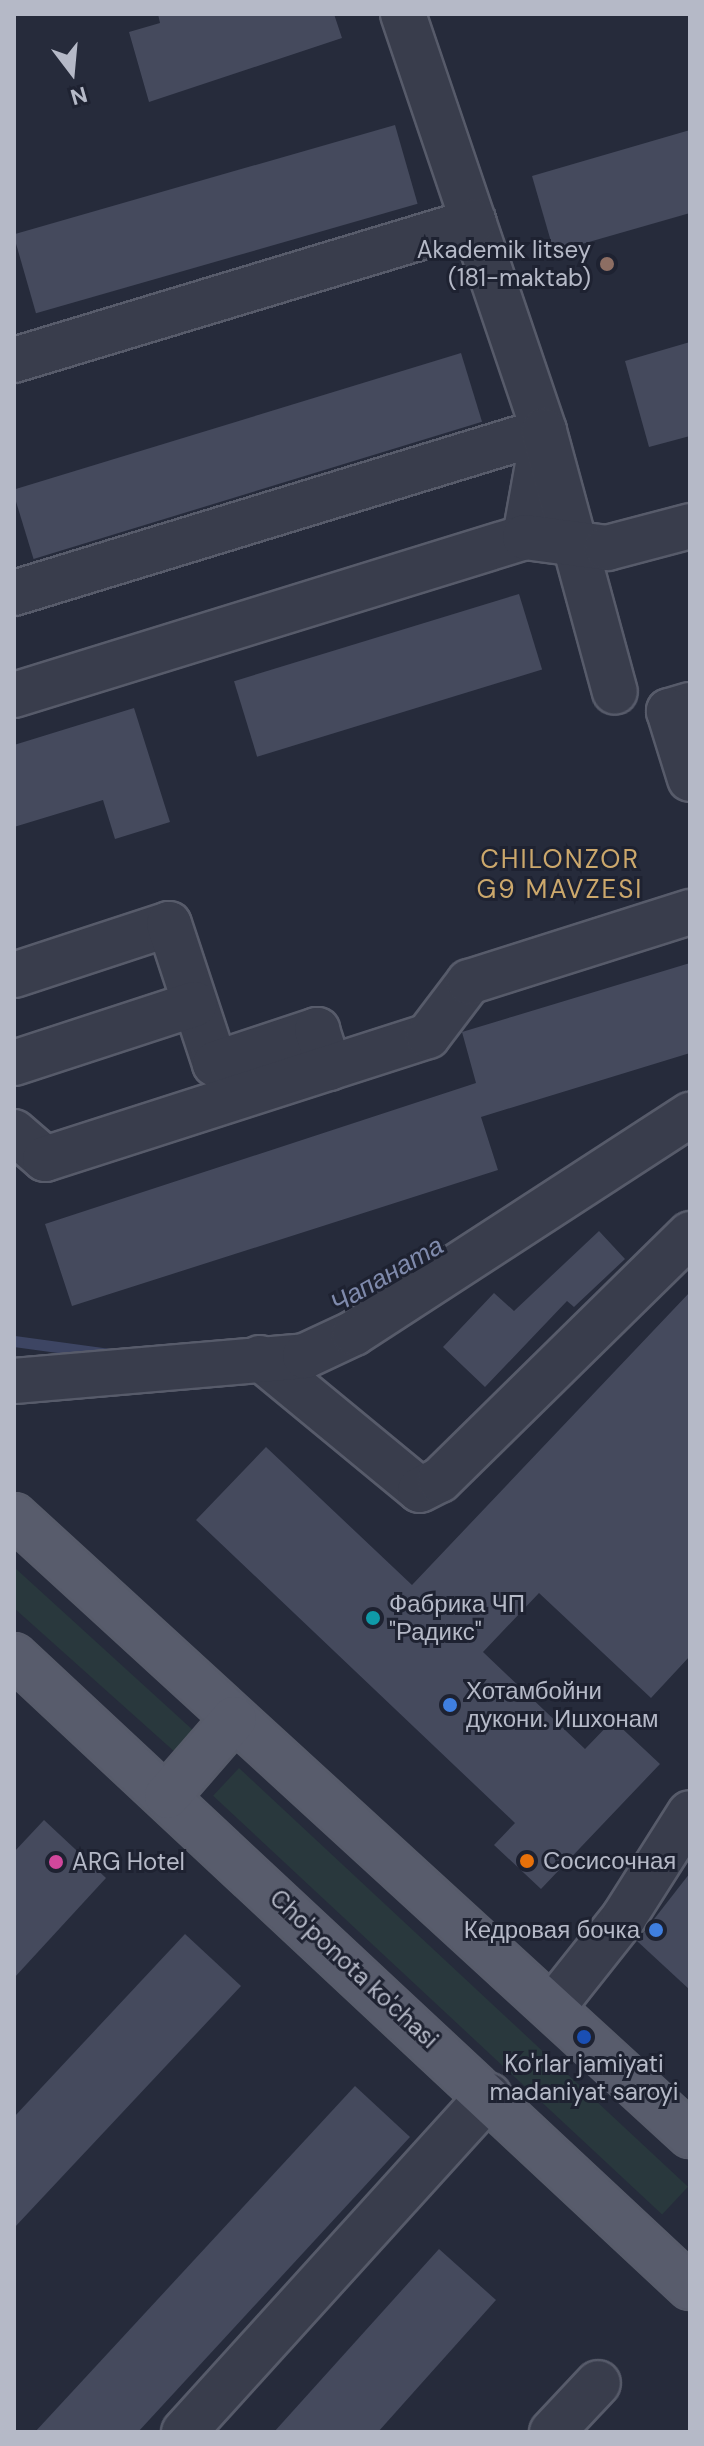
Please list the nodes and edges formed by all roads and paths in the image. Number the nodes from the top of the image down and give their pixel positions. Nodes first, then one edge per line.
1 (403, 14) edge
2 (473, 221) junction
3 (14, 360) edge
4 (544, 431) junction
5 (690, 526) edge
6 (527, 537) junction
7 (582, 554) junction
8 (14, 593) edge
9 (615, 692) dead end
10 (14, 695) edge
11 (690, 705) edge
12 (690, 779) edge
13 (690, 912) edge
14 (14, 975) edge
15 (195, 1004) junction
16 (14, 1063) edge
17 (329, 1068) junction
18 (690, 1115) edge
19 (14, 1132) edge
20 (690, 1234) edge
21 (260, 1358) junction
22 (14, 1381) edge
23 (14, 1516) edge
24 (14, 1656) edge
25 (234, 1719) junction
26 (167, 1796) junction
27 (690, 1813) edge
28 (552, 2008) junction
29 (489, 2096) junction
30 (690, 2135) edge
31 (690, 2287) edge
32 (598, 2383) dead end
33 (184, 2432) edge
34 (552, 2432) edge

1 - 2 street
2 - 3 street
2 - 4 street
4 - 6 street
4 - 7 street
4 - 8 street
5 - 7 street
6 - 7 street
6 - 10 street
7 - 9 street
11 - 12 street
13 - 17 street
14 - 15 street
15 - 16 street
15 - 17 street
17 - 19 street
18 - 21 street
20 - 21 street
21 - 22 street
23 - 25 main road
24 - 26 main road, Cho'ponota ko'chasi
25 - 26 main road
25 - 28 main road
26 - 29 main road, Cho'ponota ko'chasi
27 - 28 street
28 - 30 main road
29 - 31 main road, Cho'ponota ko'chasi
29 - 33 street
32 - 34 street

